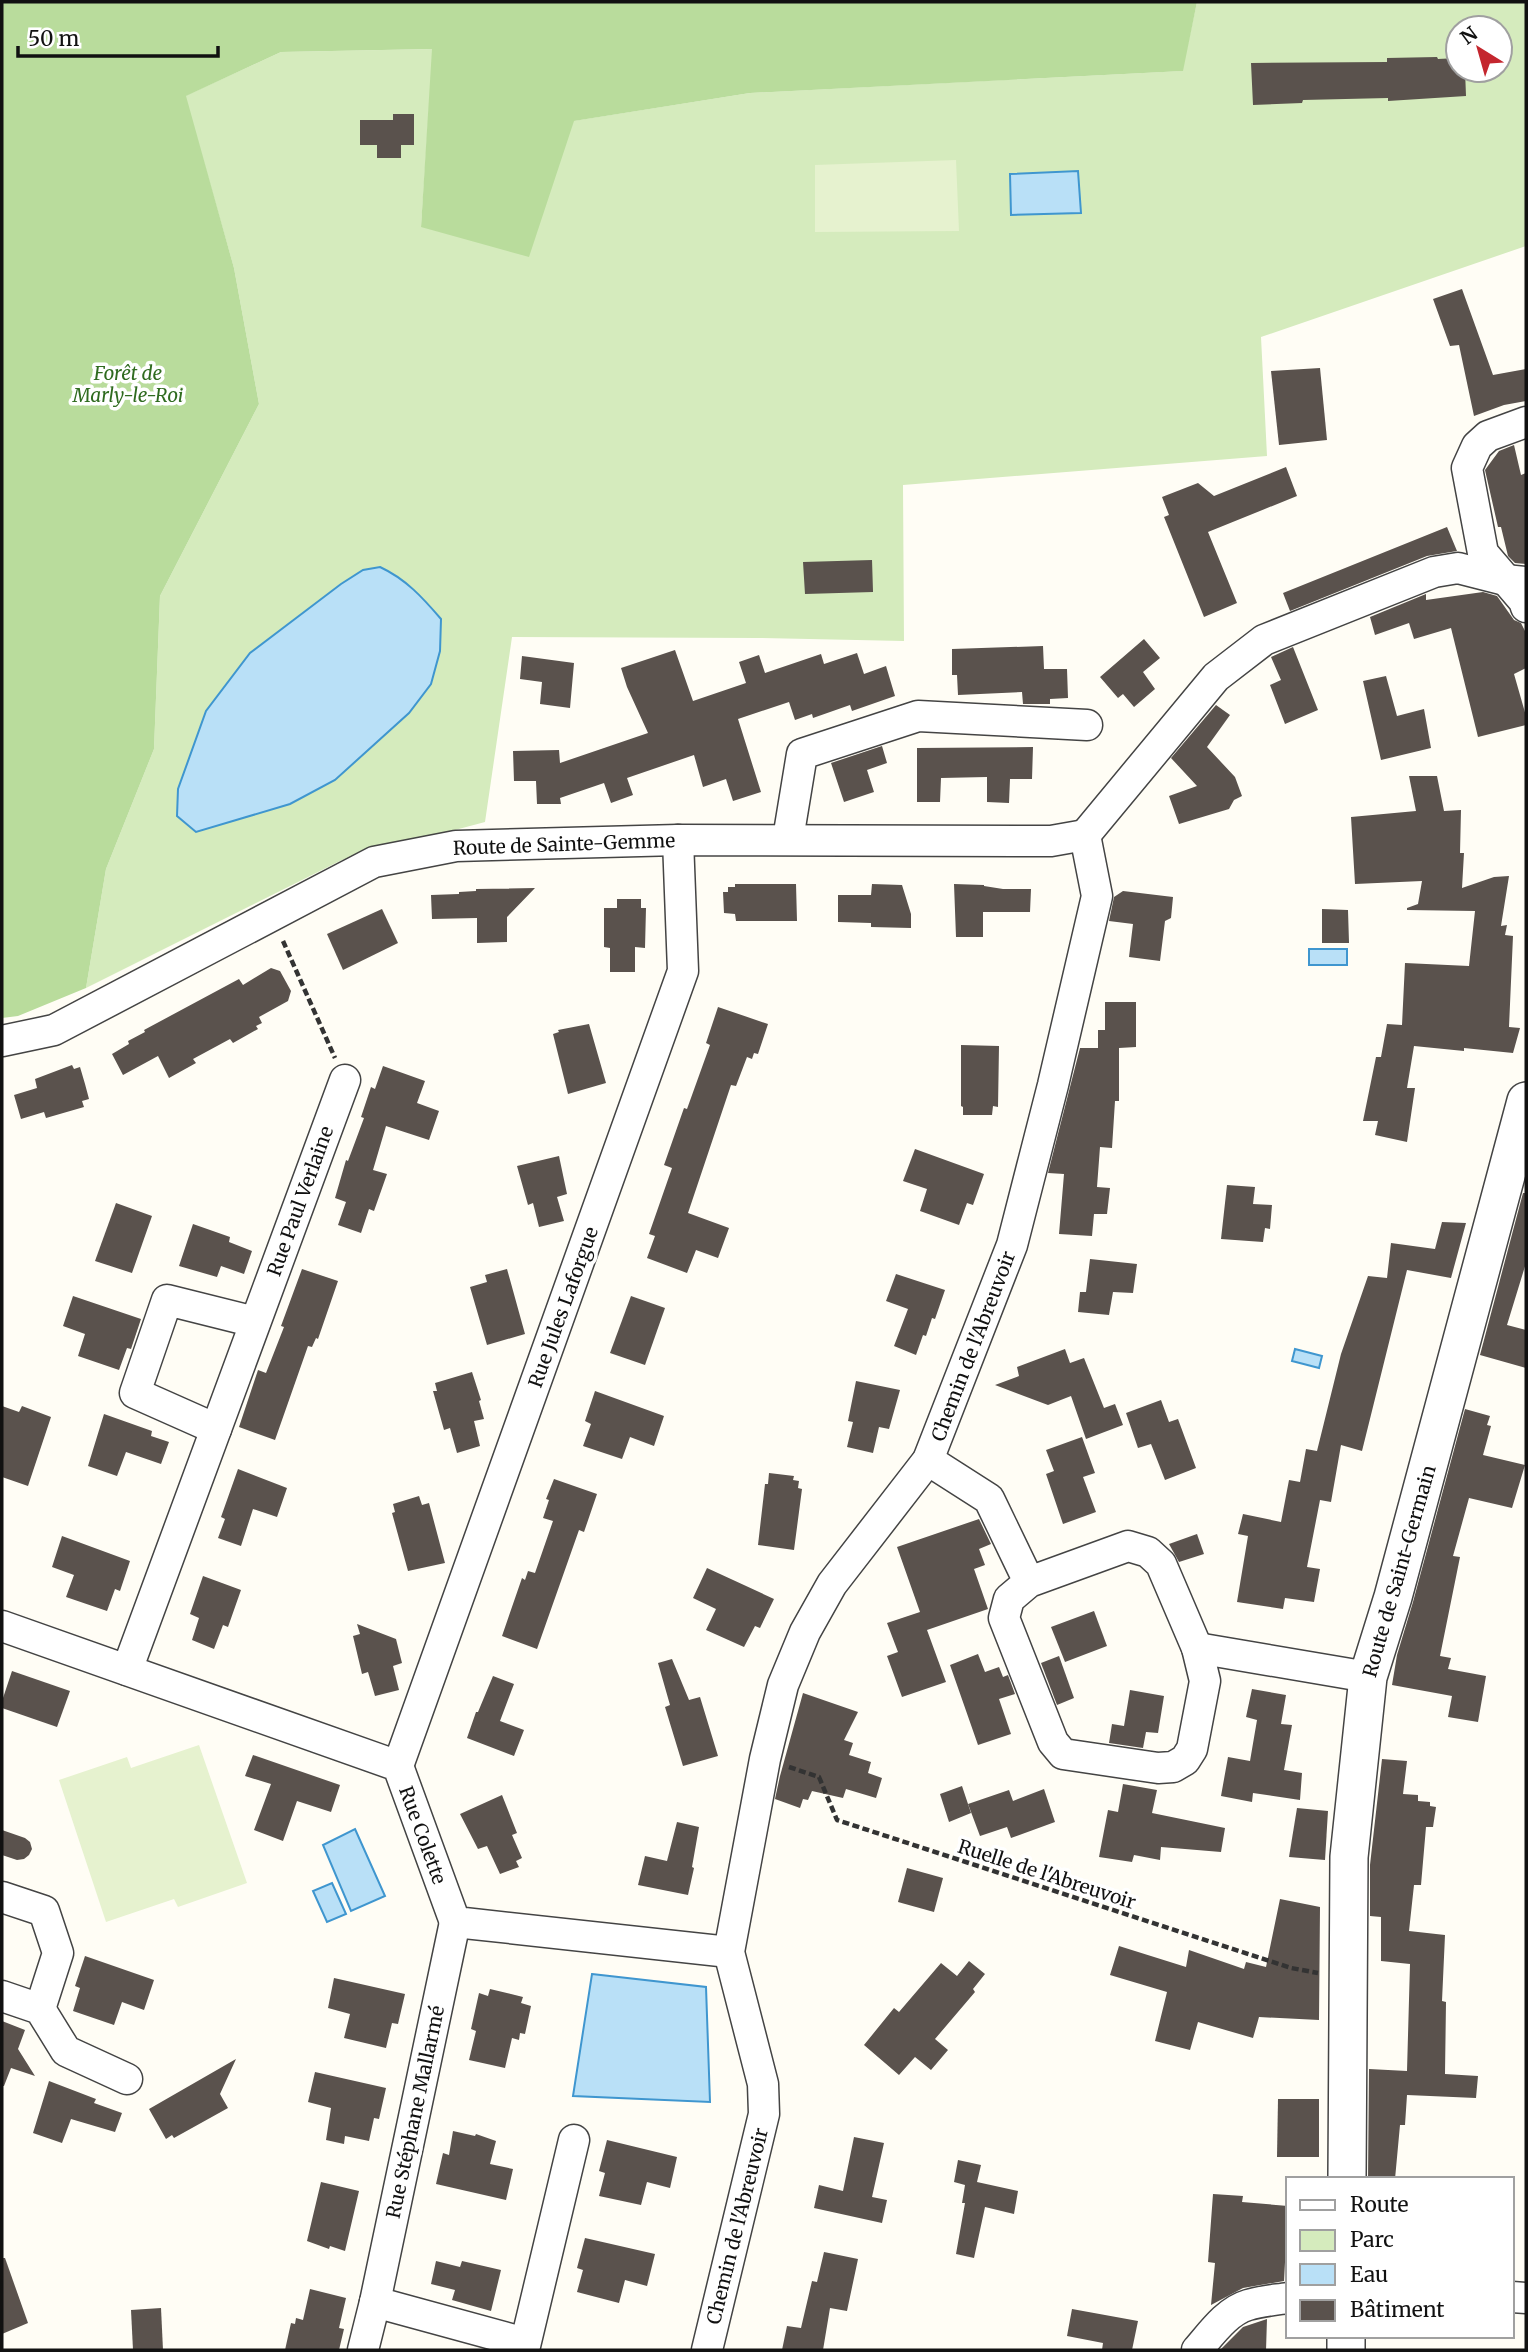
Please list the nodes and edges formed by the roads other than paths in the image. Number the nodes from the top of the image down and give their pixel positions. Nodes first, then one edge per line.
1 (1526, 422) edge
2 (1516, 581) edge
3 (1526, 607) edge
4 (1087, 725) dead end
5 (1085, 835) junction
6 (788, 839) junction
7 (678, 840) junction
8 (2, 1041) edge
9 (345, 1080) road end
10 (1526, 1101) edge
11 (256, 1322) junction
12 (216, 1429) junction
13 (928, 1460) junction
14 (1029, 1582) junction
15 (2, 1626) edge
16 (1197, 1648) junction
17 (127, 1670) junction
18 (1368, 1677) junction
19 (398, 1766) junction
20 (2, 1898) edge
21 (455, 1922) junction
22 (729, 1952) junction
23 (2, 1996) edge
24 (40, 2010) junction
25 (127, 2079) dead end
26 (574, 2140) dead end
27 (1347, 2177) edge
28 (1286, 2298) edge
29 (375, 2302) junction
30 (525, 2347) edge
31 (363, 2350) edge
32 (707, 2350) edge
33 (1197, 2350) edge

1 - 2 street
2 - 3 street
2 - 5 street
4 - 6 street
5 - 6 street, Route de Sainte-Gemme
5 - 13 street, Chemin de l'Abreuvoir
6 - 7 street, Route de Sainte-Gemme
7 - 8 street, Route de Sainte-Gemme
7 - 19 street, Rue Jules Laforgue
9 - 11 street, Rue Paul Verlaine
10 - 18 street, Route de Saint-Germain
11 - 12 street, Rue Paul Verlaine
11 - 12 street
12 - 17 street, Rue Paul Verlaine
13 - 14 street
13 - 22 street, Chemin de l'Abreuvoir
14 - 16 street
14 - 16 street
15 - 17 street, Rue Colette
16 - 18 street
17 - 19 street, Rue Colette
18 - 27 street, Route de Saint-Germain
19 - 21 street, Rue Colette
20 - 24 street
21 - 22 street
21 - 29 street, Rue Stéphane Mallarmé
22 - 32 street, Chemin de l'Abreuvoir
23 - 24 street
24 - 25 street
26 - 30 street
28 - 33 street
29 - 30 street
29 - 31 street, Rue Stéphane Mallarmé

